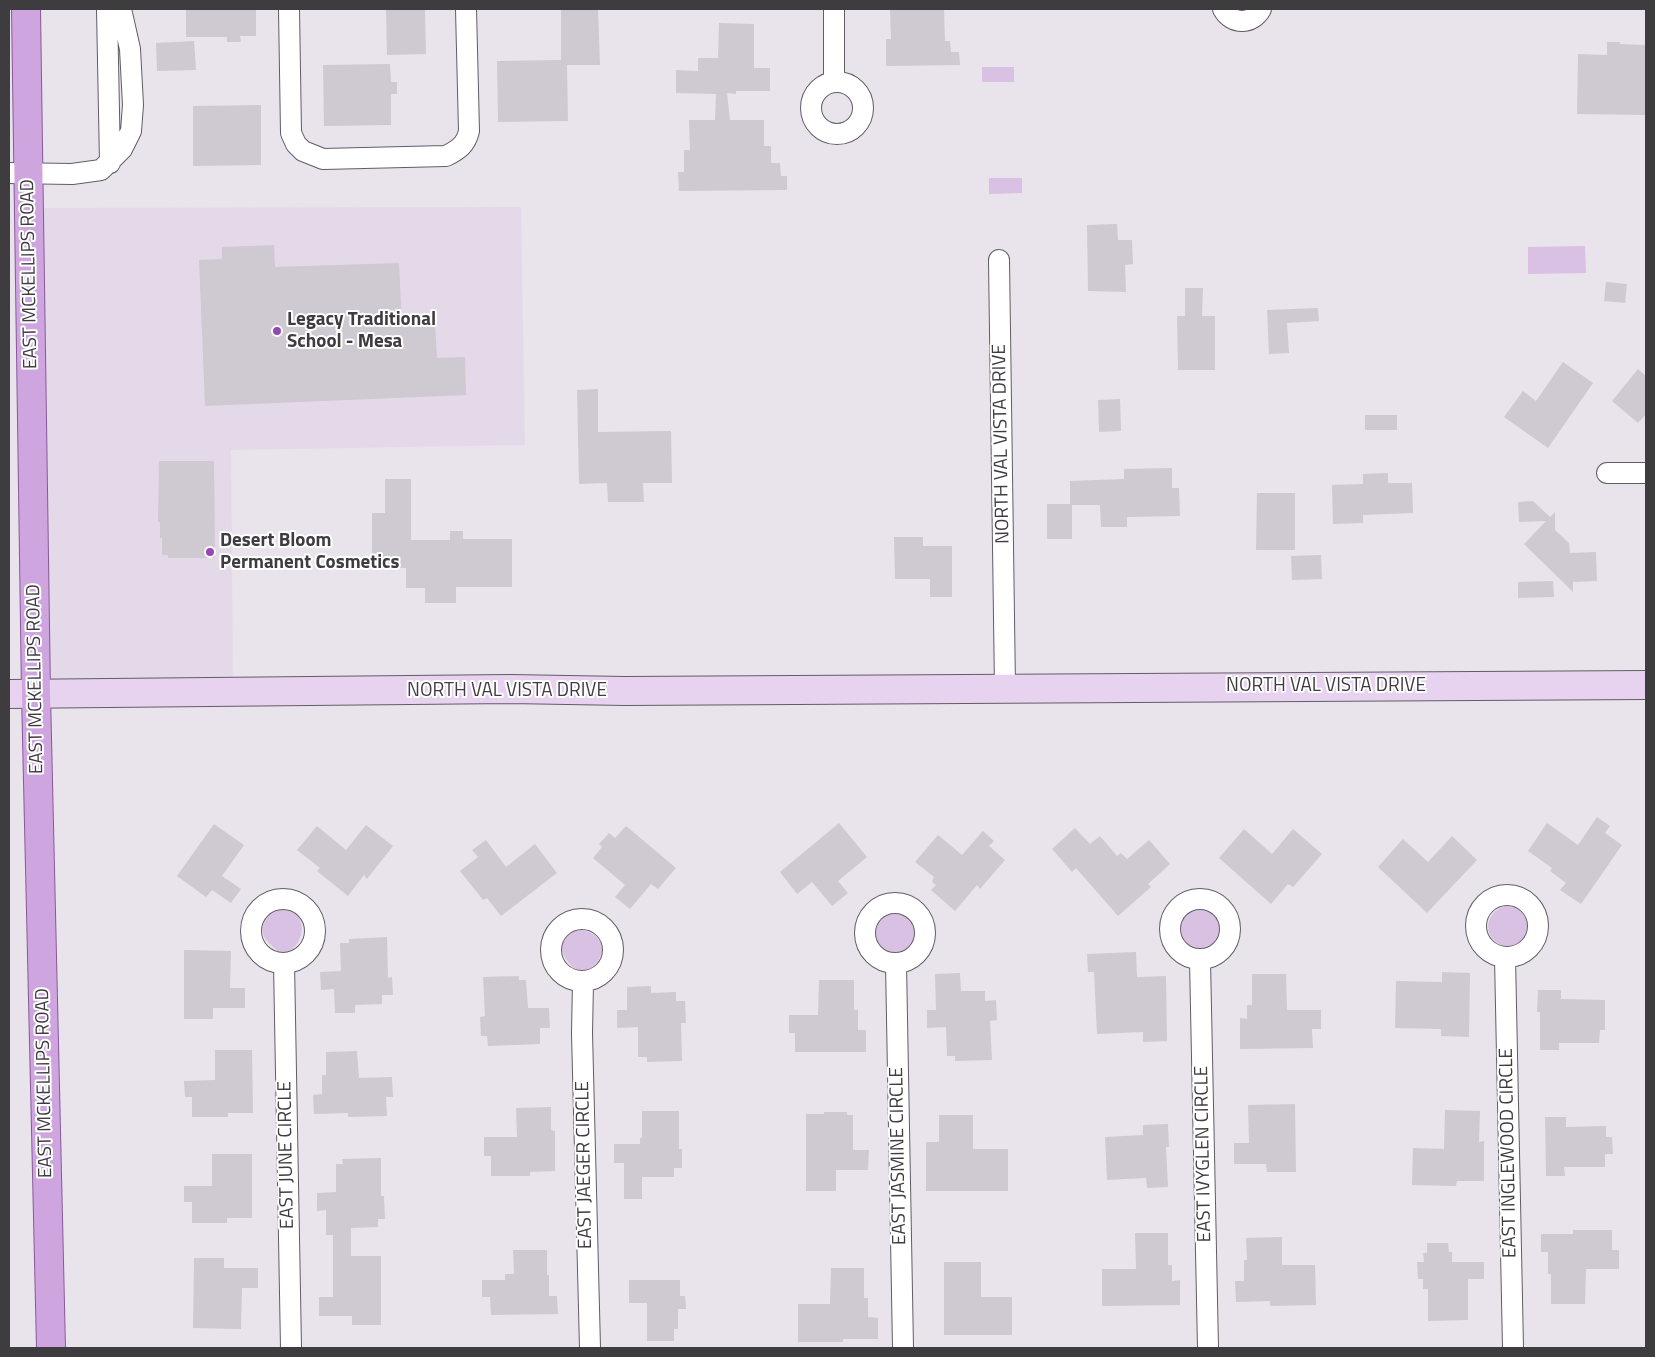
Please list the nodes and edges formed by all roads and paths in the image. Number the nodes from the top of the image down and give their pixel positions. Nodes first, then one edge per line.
1 (26, 9) edge
2 (107, 9) edge
3 (121, 9) edge
4 (289, 9) edge
5 (466, 9) edge
6 (834, 9) edge
7 (1223, 9) edge
8 (1262, 9) edge
9 (834, 82) dead end
10 (133, 97) junction
11 (108, 98) junction
12 (110, 163) junction
13 (19, 173) edge
14 (999, 260) dead end
15 (1607, 473) dead end
16 (1646, 473) edge
17 (1646, 684) edge
18 (1005, 688) junction
19 (9, 694) edge
20 (36, 694) junction
21 (1505, 958) dead end
22 (1200, 960) dead end
23 (284, 963) dead end
24 (896, 963) dead end
25 (583, 982) dead end
26 (51, 1348) edge
27 (291, 1348) edge
28 (590, 1348) edge
29 (902, 1348) edge
30 (1208, 1348) edge
31 (1513, 1348) edge

1 - 13 main road, EAST MCKELLIPS ROAD
2 - 11 street
3 - 10 street
4 - 5 street
6 - 9 street
7 - 8 street
10 - 11 street
10 - 12 street
11 - 12 street
12 - 13 street
13 - 20 main road, EAST MCKELLIPS ROAD
14 - 18 street, NORTH VAL VISTA DRIVE
15 - 16 street
17 - 18 main road, NORTH VAL VISTA DRIVE
18 - 20 main road, NORTH VAL VISTA DRIVE
19 - 20 main road, NORTH VAL VISTA DRIVE
20 - 26 main road, EAST MCKELLIPS ROAD
21 - 31 street, EAST INGLEWOOD CIRCLE
22 - 30 street, EAST IVYGLEN CIRCLE
23 - 27 street, EAST JUNE CIRCLE
24 - 29 street, EAST JASMINE CIRCLE
25 - 28 street, EAST JAEGER CIRCLE

